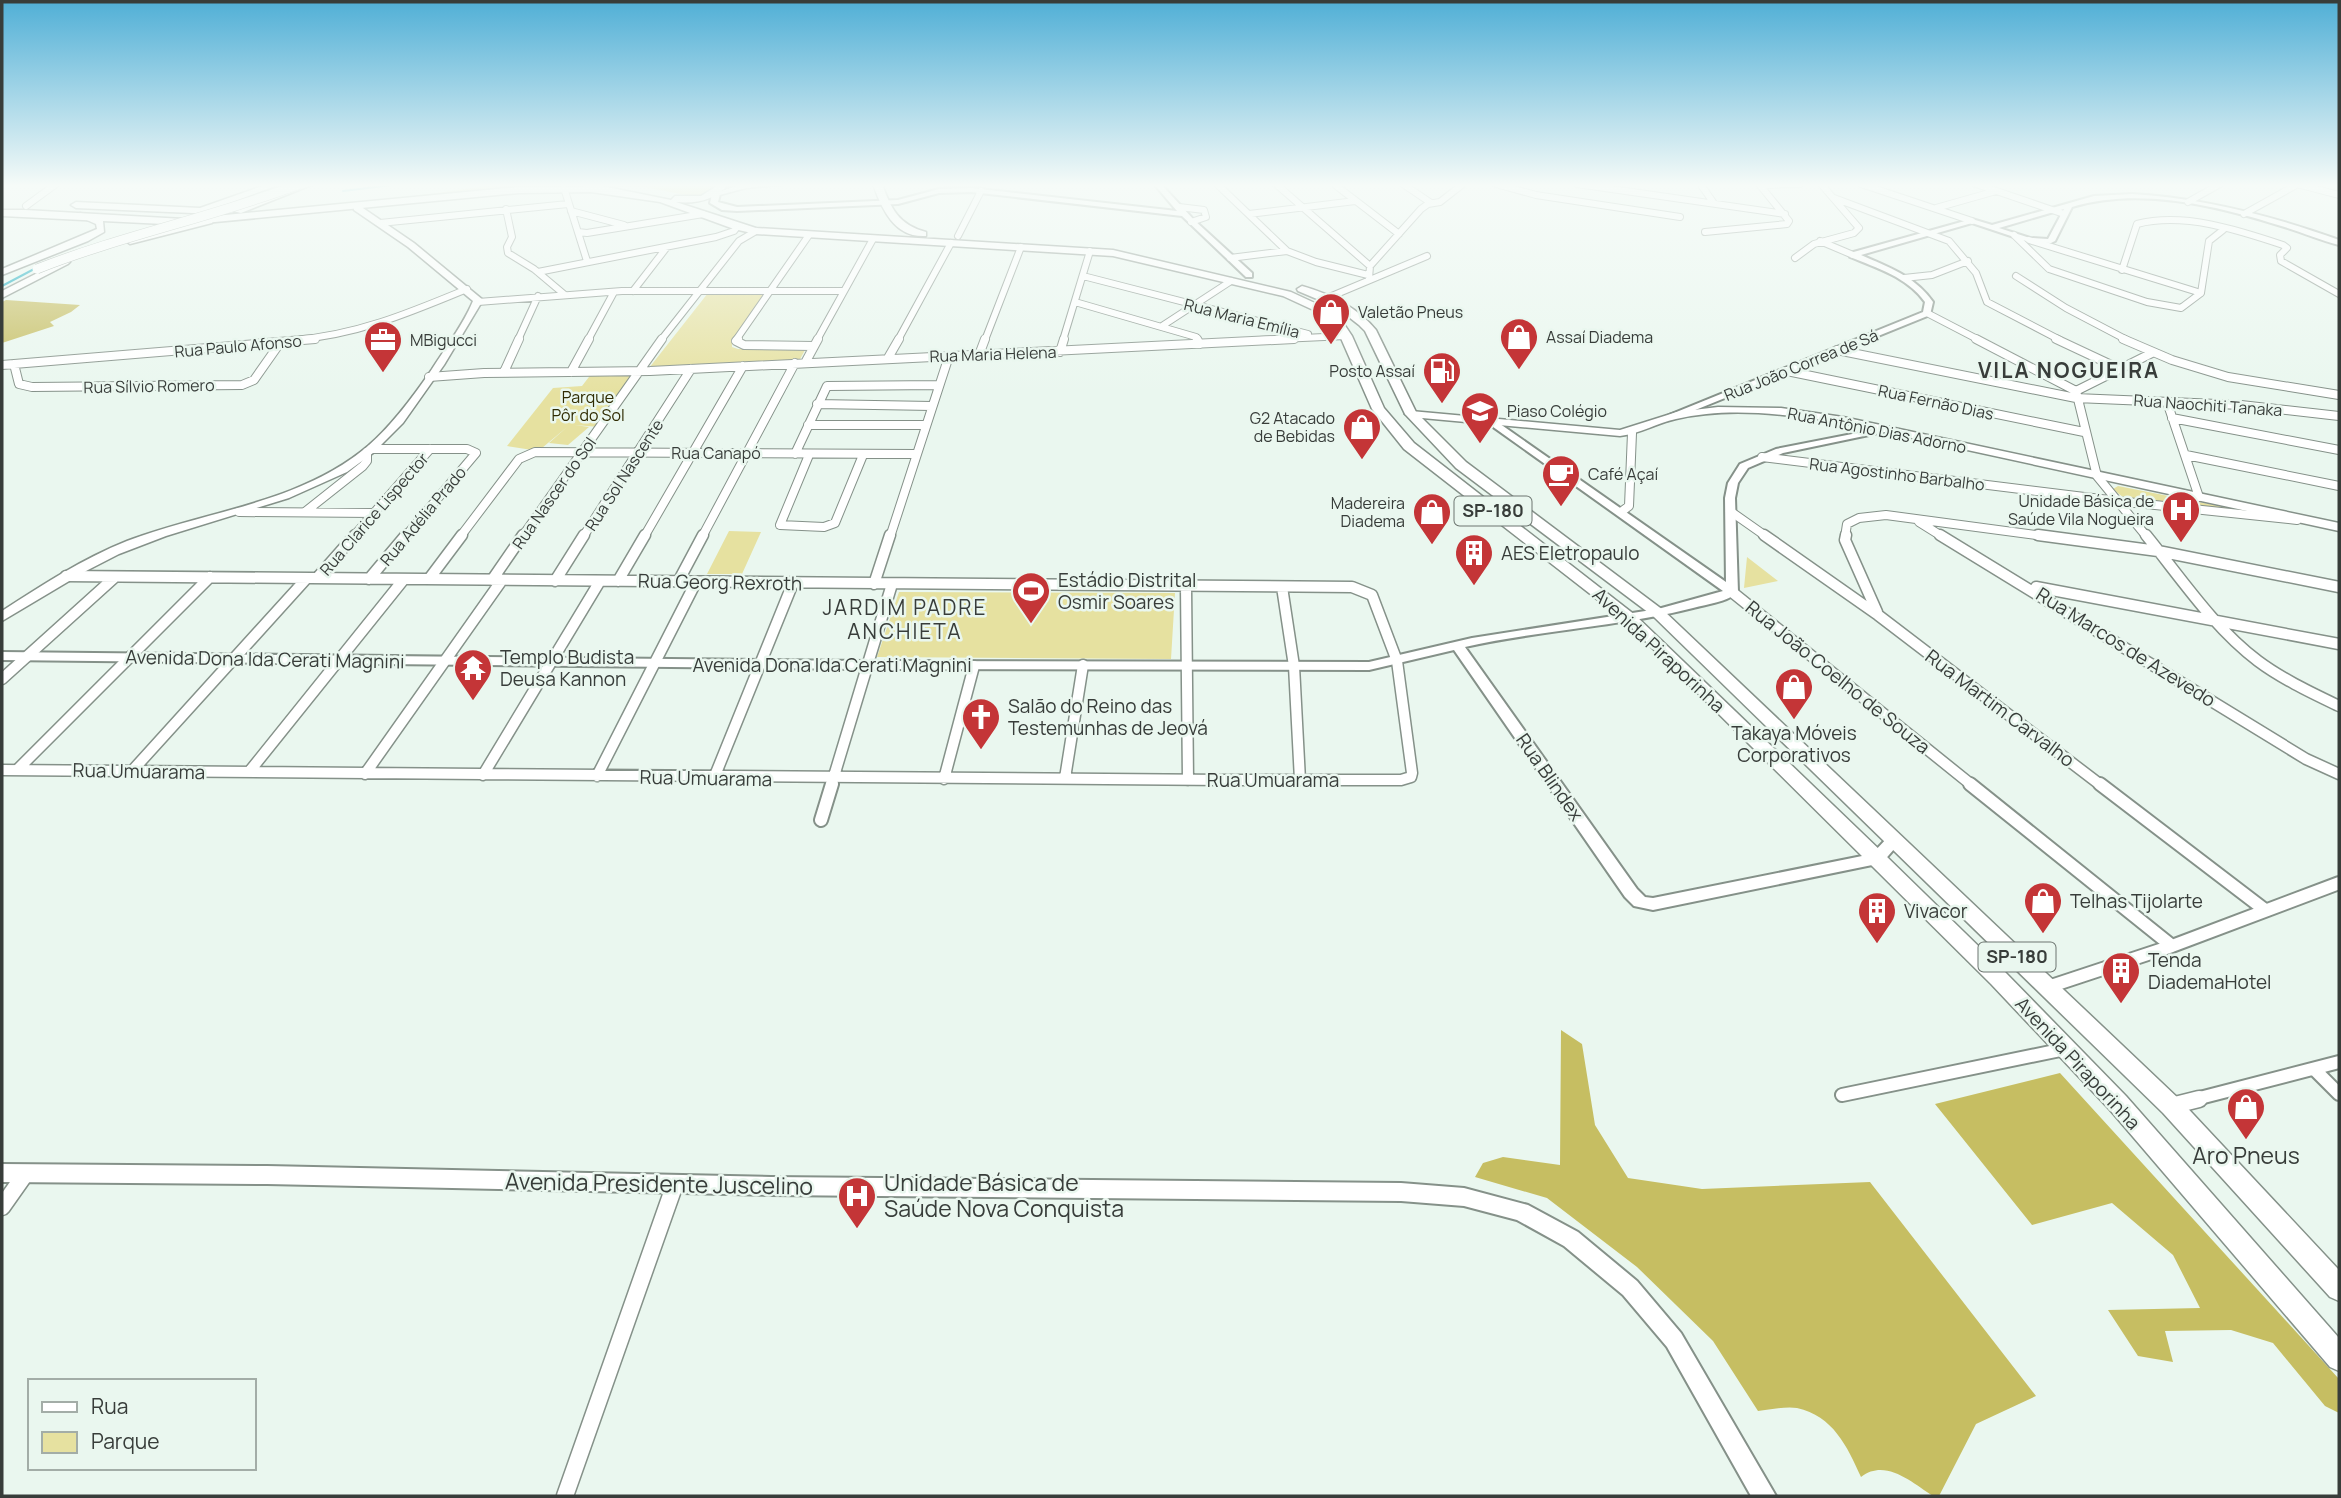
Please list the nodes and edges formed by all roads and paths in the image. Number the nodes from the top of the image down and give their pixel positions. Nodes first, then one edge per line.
1 (48, 254) edge
2 (64, 254) edge
3 (74, 254) edge
4 (82, 254) edge
5 (421, 254) edge
6 (512, 254) edge
7 (585, 254) edge
8 (628, 254) edge
9 (662, 254) edge
10 (729, 254) edge
11 (797, 254) edge
12 (864, 254) edge
13 (947, 254) edge
14 (1018, 254) edge
15 (1089, 254) edge
16 (1111, 254) edge
17 (1158, 254) edge
18 (1221, 254) edge
19 (1278, 254) edge
20 (1294, 254) edge
21 (1356, 254) edge
22 (1381, 254) edge
23 (1802, 254) edge
24 (1858, 254) edge
25 (1962, 254) edge
26 (2033, 254) edge
27 (2072, 254) edge
28 (2127, 254) edge
29 (2207, 254) edge
30 (2281, 254) edge
31 (1853, 255) joint
32 (1427, 256) dead end
33 (1796, 258) dead end
34 (587, 261) junction
35 (1968, 261) junction
36 (1370, 266) junction
37 (1230, 270) junction
38 (2122, 270) junction
39 (2, 272) edge
40 (538, 272) junction
41 (1083, 276) junction
42 (2017, 276) dead end
43 (1368, 277) junction
44 (1904, 278) junction
45 (2, 280) edge
46 (2, 288) edge
47 (467, 289) junction
48 (701, 290) junction
49 (633, 291) junction
50 (772, 291) junction
51 (843, 291) junction
52 (614, 292) junction
53 (2201, 293) junction
54 (2339, 294) edge
55 (2, 295) edge
56 (565, 295) junction
57 (538, 296) junction
58 (1327, 298) junction
59 (478, 302) junction
60 (1075, 302) junction
61 (1196, 306) junction
62 (1927, 313) junction
63 (1162, 326) junction
64 (1346, 336) junction
65 (1321, 337) junction
66 (280, 343) junction
67 (1200, 344) junction
68 (813, 346) junction
69 (1838, 350) junction
70 (1060, 352) junction
71 (2152, 353) junction
72 (979, 355) junction
73 (949, 356) junction
74 (888, 359) junction
75 (800, 363) junction
76 (14, 364) junction
77 (2, 365) edge
78 (743, 366) junction
79 (691, 369) junction
80 (2120, 369) junction
81 (639, 371) junction
82 (1787, 371) junction
83 (504, 372) junction
84 (570, 372) junction
85 (429, 377) junction
86 (938, 385) junction
87 (1370, 391) junction
88 (2076, 395) junction
89 (2339, 395) edge
90 (2166, 402) junction
91 (817, 404) junction
92 (932, 406) junction
93 (1411, 414) junction
94 (1674, 415) junction
95 (2339, 416) edge
96 (2172, 418) junction
97 (1493, 422) junction
98 (808, 425) junction
99 (925, 425) junction
100 (1884, 429) junction
101 (2084, 432) junction
102 (1632, 433) junction
103 (430, 449) junction
104 (2339, 450) edge
105 (369, 451) junction
106 (583, 452) junction
107 (639, 453) junction
108 (695, 454) junction
109 (747, 454) junction
110 (795, 454) junction
111 (809, 454) junction
112 (915, 454) junction
113 (863, 455) junction
114 (2186, 455) junction
115 (1762, 457) junction
116 (2097, 476) junction
117 (2339, 486) edge
118 (2199, 497) junction
119 (2117, 502) junction
120 (1730, 511) junction
121 (239, 512) junction
122 (305, 512) junction
123 (1621, 512) junction
124 (2246, 512) junction
125 (375, 513) junction
126 (1913, 519) junction
127 (2339, 527) edge
128 (2158, 551) junction
129 (66, 576) junction
130 (115, 576) junction
131 (211, 578) junction
132 (312, 578) junction
133 (369, 579) junction
134 (404, 579) junction
135 (429, 579) junction
136 (497, 580) junction
137 (555, 581) junction
138 (600, 581) junction
139 (618, 581) junction
140 (678, 582) junction
141 (696, 582) junction
142 (793, 583) junction
143 (874, 584) junction
144 (892, 584) junction
145 (2027, 586) junction
146 (1186, 587) junction
147 (1282, 587) junction
148 (2339, 587) edge
149 (1732, 592) junction
150 (1658, 613) junction
151 (1878, 615) junction
152 (2, 617) edge
153 (1630, 618) junction
154 (2220, 623) junction
155 (2339, 644) edge
156 (1457, 645) junction
157 (2, 656) edge
158 (27, 657) junction
159 (130, 658) junction
160 (234, 659) junction
161 (340, 660) junction
162 (444, 661) junction
163 (1397, 661) junction
164 (551, 662) junction
165 (655, 663) junction
166 (760, 664) junction
167 (1083, 664) junction
168 (866, 665) junction
169 (974, 666) junction
170 (1187, 666) junction
171 (1294, 666) junction
172 (2, 679) edge
173 (2336, 703) edge
174 (2, 770) edge
175 (17, 770) junction
176 (132, 771) junction
177 (249, 772) junction
178 (365, 774) junction
179 (2339, 774) edge
180 (482, 775) junction
181 (597, 776) junction
182 (714, 778) junction
183 (1065, 778) junction
184 (831, 779) junction
185 (944, 779) junction
186 (1188, 779) junction
187 (1300, 780) junction
188 (821, 820) dead end
189 (1895, 840) junction
190 (1877, 859) junction
191 (2339, 883) edge
192 (2265, 910) junction
193 (2172, 947) junction
194 (2048, 987) junction
195 (2065, 1049) junction
196 (2339, 1062) edge
197 (2314, 1069) junction
198 (2339, 1094) edge
199 (1842, 1095) dead end
200 (2171, 1106) junction
201 (2, 1172) edge
202 (26, 1173) junction
203 (675, 1184) junction
204 (2, 1207) edge
205 (2339, 1288) edge
206 (2339, 1358) edge
207 (565, 1496) edge
208 (1764, 1496) edge

1 - 39 main road
2 - 45 main road, bridge
3 - 46 main road, bridge
4 - 55 main road
5 - 47 main road
6 - 40 street
7 - 34 street
8 - 34 street
9 - 49 street
10 - 48 street, Rua Nascer do Sol
11 - 50 street
12 - 51 street
13 - 74 street
14 - 72 street
15 - 41 street
16 - 37 main road, Avenida Piraporinha / SP-180
17 - 37 main road, Avenida Piraporinha / SP-180
18 - 37 street
19 - 37 street
20 - 43 street
21 - 36 street
22 - 36 street
23 - 33 street
24 - 31 street
25 - 35 street
26 - 53 street
27 - 38 street
28 - 38 street
29 - 53 street
30 - 54 street
31 - 44 street
32 - 43 street
34 - 40 street
35 - 44 street
35 - 80 street
36 - 43 street
37 - 58 main road, Avenida Piraporinha / SP-180
37 - 61 street
37 - 64 main road, Avenida Piraporinha / SP-180
38 - 53 street
40 - 56 street
41 - 60 street
41 - 61 street, Rua Maria Emília
42 - 71 street
43 - 58 street
44 - 62 street
47 - 59 main road
47 - 66 street, Rua Paulo Afonso
48 - 49 street
48 - 50 street
48 - 81 street, Rua Nascer do Sol
49 - 52 street
50 - 51 street
50 - 68 street
51 - 68 street
52 - 56 street
52 - 84 street
56 - 57 street
57 - 59 street
57 - 83 street
58 - 93 main road, Avenida Piraporinha / SP-180
59 - 85 main road
60 - 63 street
60 - 70 street
61 - 63 street
61 - 65 street, Rua Maria Emília
62 - 69 street, Rua João Correa de Sá
62 - 88 street
63 - 67 street
64 - 65 street, Rua Maria Helena
64 - 87 main road, Avenida Piraporinha / SP-180
65 - 67 street, Rua Maria Helena
66 - 76 street, Rua Paulo Afonso
66 - 76 street, Rua Sílvio Romero
67 - 70 street, Rua Maria Helena
68 - 75 street
69 - 82 street, Rua João Correa de Sá
69 - 88 street, Rua Naochiti Tanaka
70 - 72 street, Rua Maria Helena
71 - 80 street
71 - 89 street
72 - 73 street, Rua Maria Helena
73 - 74 street, Rua Maria Helena
73 - 86 street
74 - 75 street, Rua Maria Helena
75 - 78 street, Rua Maria Helena
75 - 109 street
76 - 77 street, Rua Paulo Afonso
78 - 79 street, Rua Maria Helena
78 - 108 street
79 - 81 street, Rua Maria Helena
79 - 107 street, Rua Sol Nascente
80 - 88 street
81 - 84 street, Rua Maria Helena
81 - 106 street, Rua Nascer do Sol
82 - 94 street, Rua João Correa de Sá
82 - 101 street, Rua Fernão Dias
83 - 84 street, Rua Maria Helena
83 - 85 street, Rua Maria Helena
85 - 105 main road
86 - 91 street
86 - 92 street
87 - 93 main road
87 - 153 main road, Avenida Piraporinha / SP-180
88 - 90 street, Rua Naochiti Tanaka
88 - 101 street
90 - 95 street, Rua Naochiti Tanaka
90 - 96 street
91 - 92 street
91 - 98 street
92 - 99 street
93 - 97 main road, Rua Antônio Dias Adorno
93 - 150 main road, Avenida Piraporinha / SP-180
94 - 100 main road, Rua Antônio Dias Adorno
94 - 102 main road, Rua Antônio Dias Adorno
96 - 104 street
96 - 114 street
97 - 102 main road, Rua Antônio Dias Adorno
97 - 123 street, Rua João Coelho de Souza
98 - 99 street
98 - 110 street
99 - 112 street
100 - 115 street
100 - 116 main road, Rua Antônio Dias Adorno
101 - 116 street
102 - 123 street
103 - 105 street
103 - 125 street, Rua Clarice Lispector
103 - 133 street, Rua Adélia Prado
105 - 121 main road
105 - 122 street
106 - 107 street, Rua Canapó
106 - 135 street, Rua Canapó
106 - 136 street, Rua Nascer do Sol
107 - 108 street, Rua Canapó
107 - 137 street, Rua Sol Nascente
108 - 109 street, Rua Canapó
108 - 139 street
109 - 110 street, Rua Canapó
109 - 140 street
110 - 111 street, Rua Canapó
111 - 113 street, Rua Canapó
111 - 113 street
112 - 113 street, Rua Canapó
112 - 143 street
114 - 117 street
114 - 118 street
115 - 119 street, Rua Agostinho Barbalho
115 - 120 street
116 - 118 main road, Rua Antônio Dias Adorno
116 - 119 street
118 - 124 main road, Rua Antônio Dias Adorno
119 - 124 street, Rua Agostinho Barbalho
119 - 128 street
120 - 149 street
120 - 151 street, Rua Martim Carvalho
121 - 122 street
121 - 129 main road
122 - 125 street
123 - 149 street, Rua João Coelho de Souza
124 - 127 main road, Rua Antônio Dias Adorno
125 - 132 street, Rua Clarice Lispector
126 - 128 street
126 - 145 street, Rua Marcos de Azevedo
126 - 151 street
128 - 148 street
128 - 154 street
129 - 130 street, Rua Georg Rexroth
129 - 152 main road
130 - 131 street, Rua Georg Rexroth
130 - 158 street
131 - 132 street, Rua Georg Rexroth
131 - 159 street
132 - 133 street, Rua Georg Rexroth
132 - 160 street, Rua Clarice Lispector
133 - 134 street, Rua Georg Rexroth
134 - 135 street, Rua Georg Rexroth
134 - 161 street
135 - 136 street, Rua Georg Rexroth
136 - 137 street, Rua Georg Rexroth
136 - 162 street, Rua Nascer do Sol
137 - 138 street, Rua Georg Rexroth
138 - 139 street, Rua Georg Rexroth
138 - 164 street
139 - 140 street, Rua Georg Rexroth
140 - 141 street, Rua Georg Rexroth
141 - 142 street, Rua Georg Rexroth
141 - 165 street
142 - 143 street, Rua Georg Rexroth
142 - 166 street
143 - 144 street, Rua Georg Rexroth
144 - 146 street, Rua Georg Rexroth
144 - 168 street
145 - 154 street
145 - 179 street, Rua Marcos de Azevedo
146 - 147 street, Rua Georg Rexroth
146 - 170 street
147 - 163 street, Rua Georg Rexroth
147 - 171 street
149 - 150 street, Avenida Dona Ida Cerati Magnini
149 - 193 street, Rua João Coelho de Souza
150 - 153 street, Avenida Dona Ida Cerati Magnini
150 - 189 main road, Avenida Piraporinha / SP-180
151 - 192 street, Rua Martim Carvalho
153 - 156 street, Avenida Dona Ida Cerati Magnini
153 - 190 main road, Avenida Piraporinha / SP-180
154 - 155 street
154 - 173 street
156 - 163 street, Avenida Dona Ida Cerati Magnini
156 - 190 street, Rua Blindex
157 - 158 street, Avenida Dona Ida Cerati Magnini
158 - 159 street, Avenida Dona Ida Cerati Magnini
158 - 172 street
159 - 160 street, Avenida Dona Ida Cerati Magnini
159 - 175 street
160 - 161 street, Avenida Dona Ida Cerati Magnini
160 - 176 street, Rua Clarice Lispector
161 - 162 street, Avenida Dona Ida Cerati Magnini
161 - 177 street
162 - 164 street, Avenida Dona Ida Cerati Magnini
162 - 178 street, Rua Nascer do Sol
163 - 171 street, Avenida Dona Ida Cerati Magnini
163 - 187 street, Rua Umuarama
164 - 165 street, Avenida Dona Ida Cerati Magnini
164 - 180 street
165 - 166 street, Avenida Dona Ida Cerati Magnini
165 - 181 street
166 - 168 street, Avenida Dona Ida Cerati Magnini
166 - 182 street
167 - 169 street, Avenida Dona Ida Cerati Magnini
167 - 170 street, Avenida Dona Ida Cerati Magnini
167 - 183 street
168 - 169 street, Avenida Dona Ida Cerati Magnini
168 - 184 street
169 - 185 street
170 - 171 street, Avenida Dona Ida Cerati Magnini
170 - 186 street
171 - 187 street
174 - 175 street, Rua Umuarama
175 - 176 street, Rua Umuarama
176 - 177 street, Rua Umuarama
177 - 178 street, Rua Umuarama
178 - 180 street, Rua Umuarama
180 - 181 street, Rua Umuarama
181 - 182 street, Rua Umuarama
182 - 184 street, Rua Umuarama
183 - 185 street, Rua Umuarama
183 - 186 street, Rua Umuarama
184 - 185 street, Rua Umuarama
184 - 188 street
186 - 187 street, Rua Umuarama
189 - 190 street
189 - 194 main road, Avenida Piraporinha / SP-180
190 - 195 main road, Avenida Piraporinha / SP-180
191 - 192 street
192 - 193 street
193 - 194 street
194 - 200 main road, Avenida Piraporinha / SP-180
195 - 199 street
195 - 206 main road, Avenida Piraporinha / SP-180
196 - 197 street
197 - 198 street
197 - 200 street
200 - 205 main road, Avenida Piraporinha / SP-180
201 - 202 street, Avenida Presidente Juscelino
202 - 203 street, Avenida Presidente Juscelino
202 - 204 street
203 - 207 street
203 - 208 street, Avenida Presidente Juscelino

